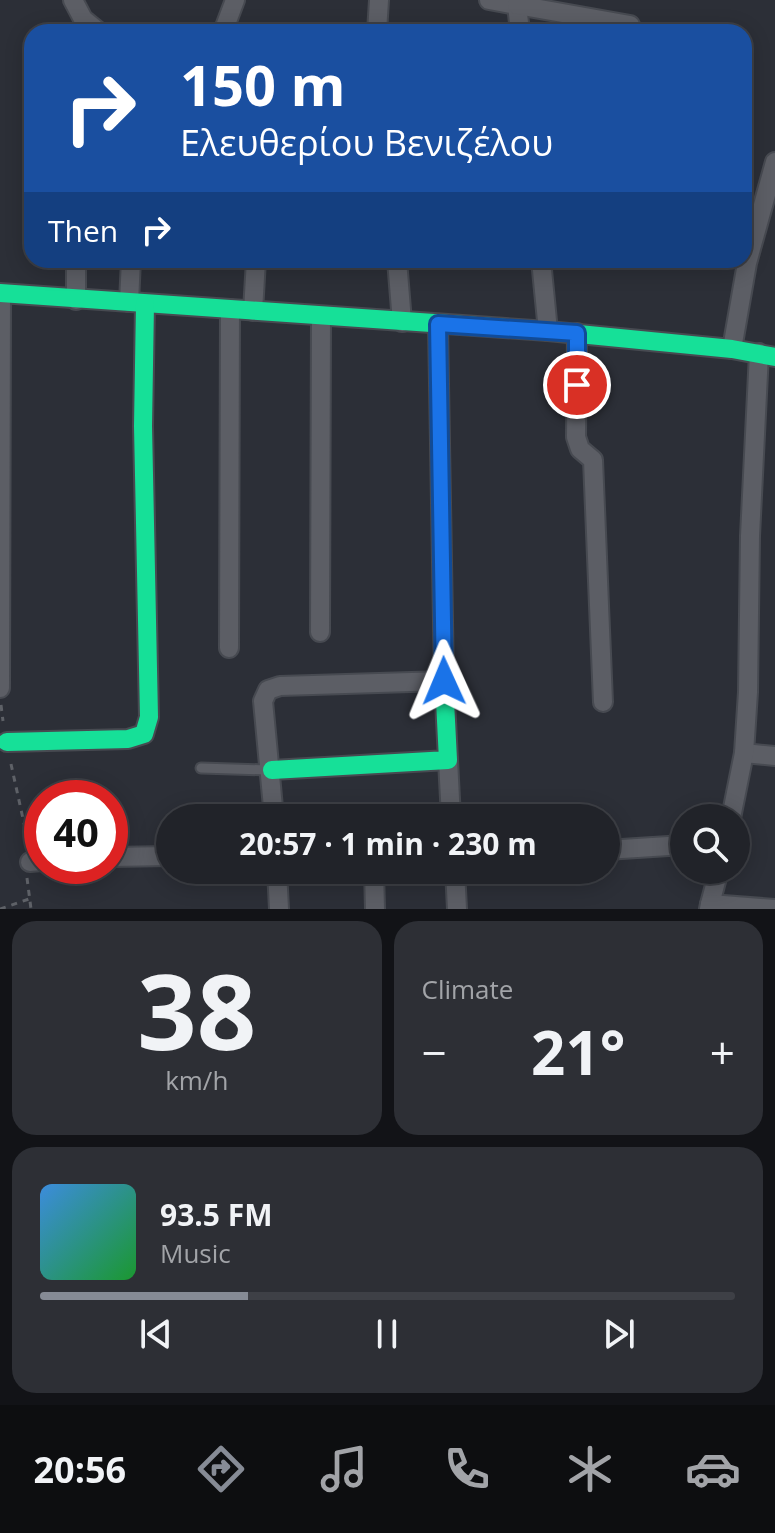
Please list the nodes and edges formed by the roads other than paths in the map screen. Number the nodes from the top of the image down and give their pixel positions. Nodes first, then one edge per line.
1 (73, 0) edge
2 (235, 0) edge
3 (379, 0) edge
4 (489, 0) edge
5 (517, 5) junction
6 (89, 24) edge
7 (226, 24) edge
8 (378, 24) edge
9 (519, 24) edge
10 (624, 24) edge
11 (775, 162) edge
12 (752, 245) edge
13 (76, 268) edge
14 (132, 268) edge
15 (256, 268) edge
16 (398, 268) edge
17 (542, 268) edge
18 (746, 268) edge
19 (0, 294) edge
20 (76, 300) junction
21 (137, 303) junction
22 (230, 309) junction
23 (253, 311) junction
24 (321, 316) junction
25 (402, 322) junction
26 (438, 324) junction
27 (548, 331) junction
28 (577, 333) junction
29 (732, 349) junction
30 (767, 355) edge
31 (320, 632) dead end
32 (229, 648) dead end
33 (444, 681) junction
34 (0, 688) edge
35 (603, 702) dead end
36 (7, 742) road end
37 (744, 753) junction
38 (775, 756) edge
39 (448, 760) junction
40 (201, 768) dead end
41 (272, 770) junction
42 (273, 804) edge
43 (450, 804) edge
44 (734, 804) edge
45 (670, 846) edge
46 (620, 849) edge
47 (156, 856) edge
48 (128, 857) edge
49 (278, 884) edge
50 (374, 884) edge
51 (456, 884) edge
52 (715, 884) edge
53 (709, 906) edge
54 (279, 909) edge
55 (375, 909) edge
56 (457, 909) edge
57 (775, 909) edge

1 - 6 street
2 - 7 street
3 - 8 street
4 - 5 street
5 - 9 street
5 - 10 street
11 - 12 street
13 - 20 street
14 - 21 street
15 - 23 street
16 - 25 street
17 - 27 street
18 - 29 street
19 - 20 street
19 - 34 street
20 - 21 street
21 - 22 street
21 - 36 street
22 - 23 street
22 - 32 street
23 - 24 street
24 - 25 street
24 - 31 street
25 - 26 street
26 - 27 street
26 - 33 street
27 - 28 street
28 - 29 street
28 - 35 street
29 - 30 street
30 - 37 street
33 - 39 street
33 - 41 street
37 - 38 street
37 - 44 street
39 - 41 street
39 - 43 street
40 - 41 lane
41 - 42 street
45 - 46 street
47 - 48 street
49 - 54 street
50 - 55 street
51 - 56 street
52 - 53 street
53 - 57 street

